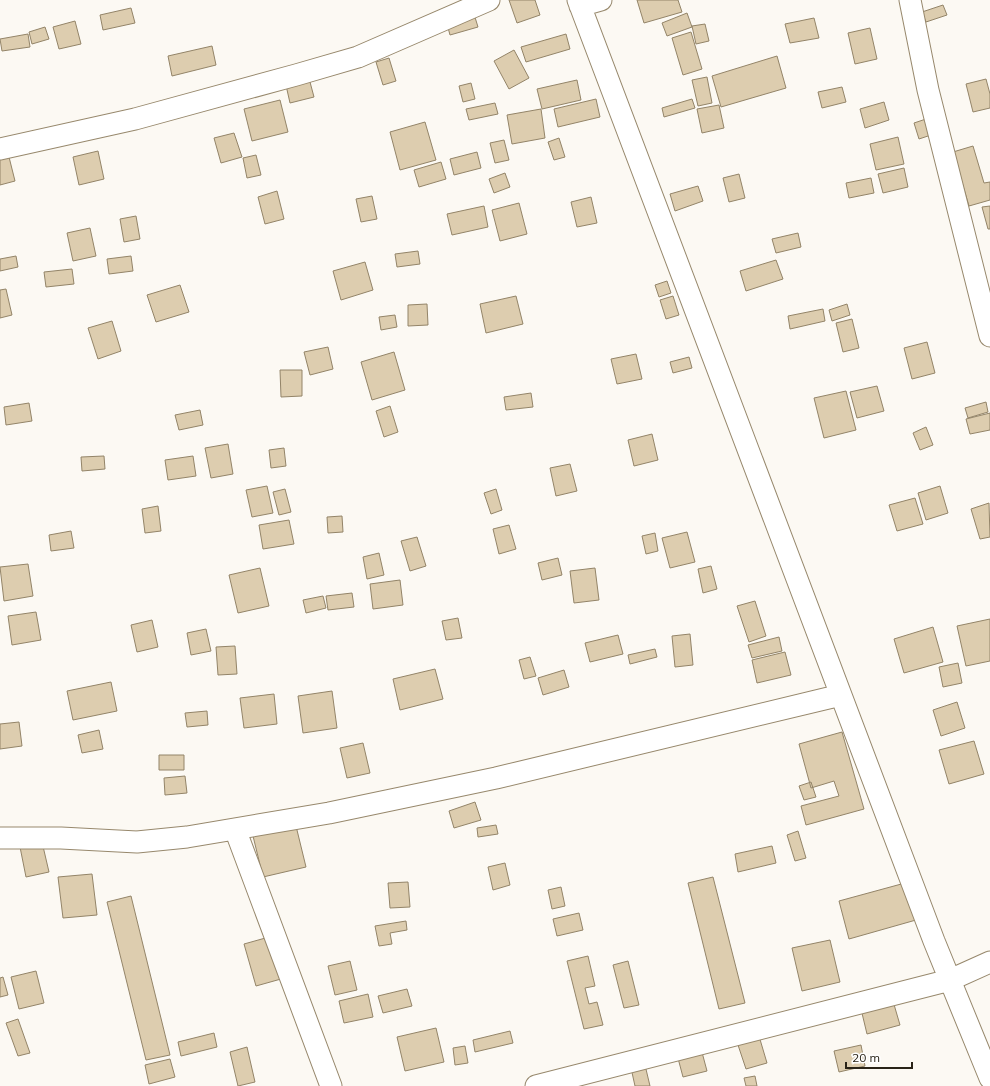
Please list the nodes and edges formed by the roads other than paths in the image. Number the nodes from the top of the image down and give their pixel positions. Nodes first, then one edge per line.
1 (489, 0) edge
2 (601, 0) edge
3 (910, 0) edge
4 (579, 3) edge
5 (0, 149) edge
6 (990, 336) edge
7 (841, 695) junction
8 (235, 829) junction
9 (0, 838) edge
10 (990, 962) edge
11 (950, 980) junction
12 (990, 1078) edge
13 (331, 1086) edge
14 (536, 1086) edge

1 - 5 street
2 - 4 street
3 - 6 street
4 - 7 street
7 - 8 street
7 - 11 street
8 - 9 street
8 - 13 street
10 - 11 street
11 - 12 street
11 - 14 street

